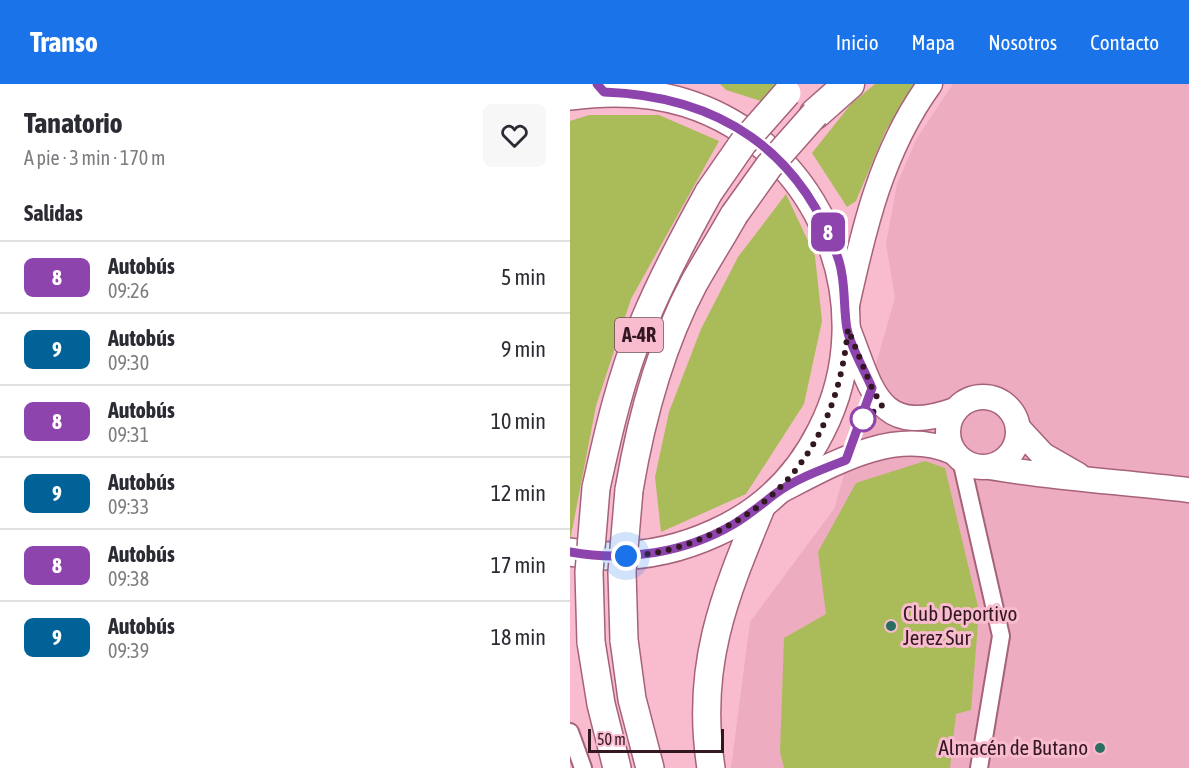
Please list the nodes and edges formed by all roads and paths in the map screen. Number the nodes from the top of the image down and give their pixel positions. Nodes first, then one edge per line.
1 (668, 84) edge
2 (849, 84) edge
3 (930, 84) edge
4 (600, 88) edge
5 (793, 89) edge
6 (639, 93) junction
7 (570, 96) edge
8 (815, 114) joint
9 (847, 317) junction
10 (955, 410) junction
11 (1018, 428) junction
12 (971, 462) junction
13 (1083, 477) junction
14 (1189, 490) edge
15 (770, 499) junction
16 (570, 552) edge
17 (570, 732) edge
18 (583, 768) edge
19 (617, 768) edge
20 (650, 768) edge
21 (711, 768) edge
22 (979, 768) edge

1 - 6 street
2 - 8 highway, A-4R
3 - 9 street
4 - 6 main road
4 - 7 main road
5 - 19 main road, A-4R, bridge
6 - 9 main road
8 - 20 main road, A-4R, bridge
9 - 10 street
9 - 15 main road
10 - 11 street
10 - 12 street
11 - 12 street
11 - 13 street
12 - 13 street
12 - 15 street
12 - 22 street
13 - 14 street
15 - 16 main road
15 - 21 main road
17 - 18 street

